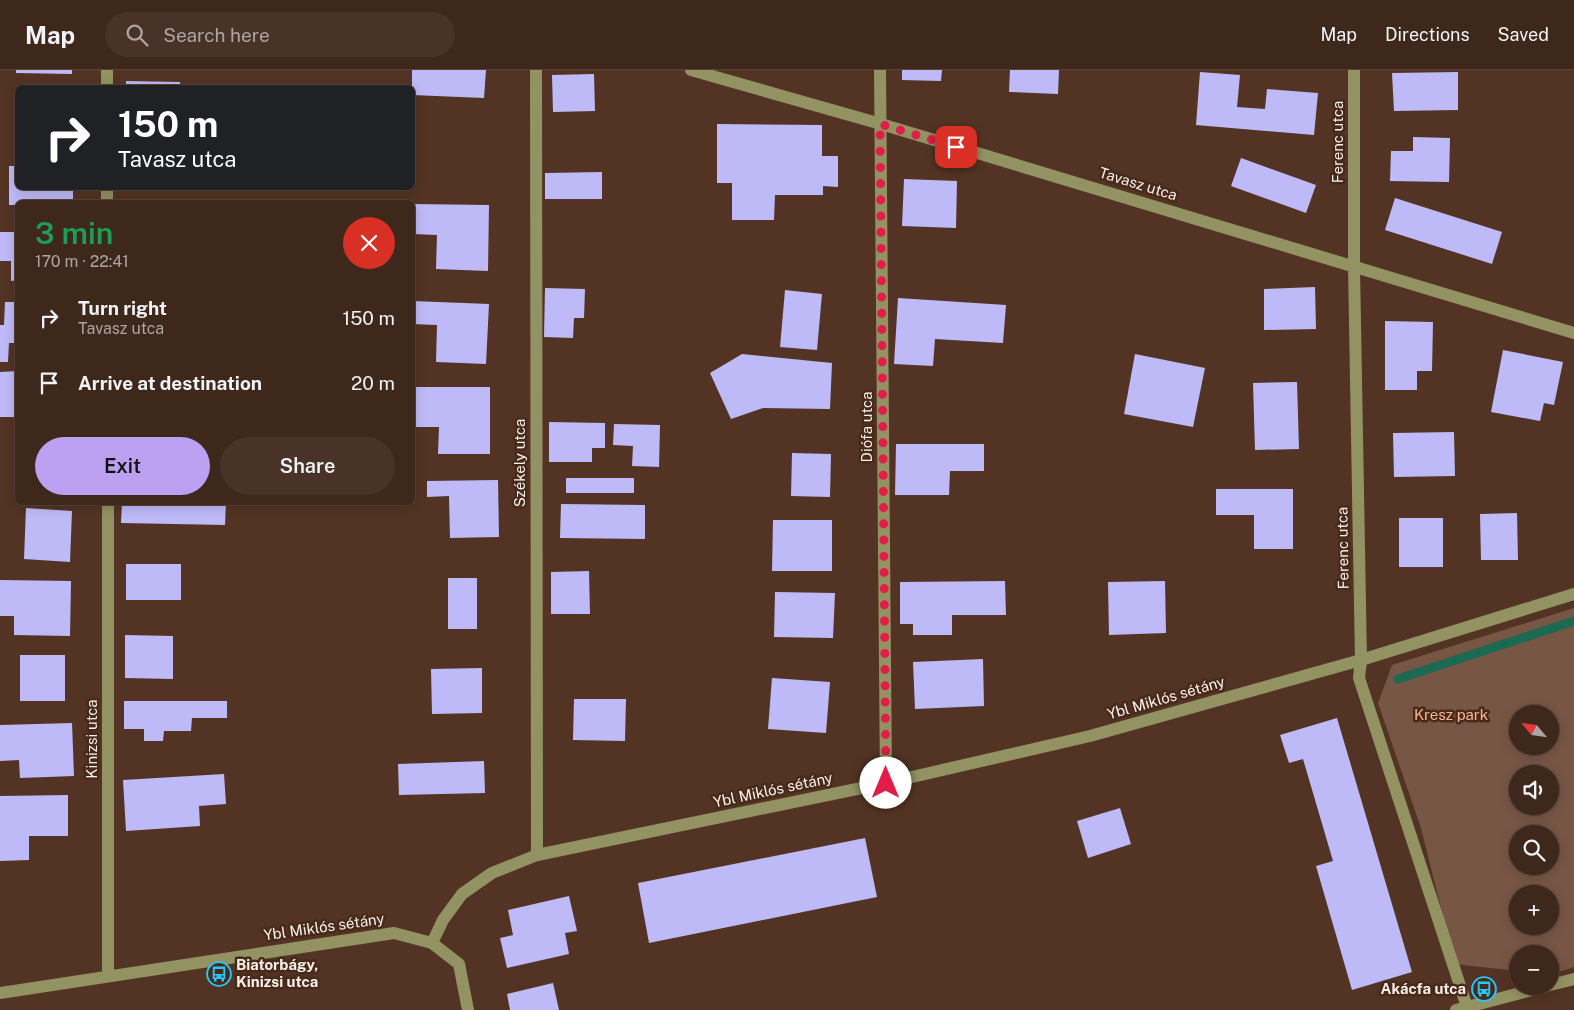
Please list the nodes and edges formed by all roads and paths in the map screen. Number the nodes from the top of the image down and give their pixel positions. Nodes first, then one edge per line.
1 (107, 70) edge
2 (536, 70) edge
3 (691, 70) edge
4 (880, 70) edge
5 (1354, 70) edge
6 (107, 85) edge
7 (880, 124) junction
8 (1354, 267) junction
9 (1574, 333) edge
10 (108, 505) edge
11 (1574, 594) edge
12 (1361, 660) junction
13 (886, 783) junction
14 (537, 855) junction
15 (432, 943) junction
16 (108, 976) junction
17 (1574, 979) edge
18 (1559, 983) edge
19 (0, 993) edge
20 (1515, 995) edge
21 (1464, 1009) edge
22 (468, 1010) edge

1 - 6 street
2 - 14 street, Székely utca
3 - 7 street, Tavasz utca
4 - 7 street, Diófa utca
5 - 8 street, Ferenc utca
7 - 8 street, Tavasz utca
7 - 13 street, Diófa utca
8 - 9 street, Tavasz utca
8 - 12 street, Ferenc utca
10 - 16 street, Kinizsi utca
11 - 12 street, Ybl Miklós sétány
12 - 13 street, Ybl Miklós sétány
12 - 21 street, Ferenc utca
13 - 14 street, Ybl Miklós sétány
14 - 15 street, Ybl Miklós sétány
15 - 16 street, Ybl Miklós sétány
15 - 22 street
16 - 19 street, Ybl Miklós sétány
17 - 18 street
20 - 21 street

